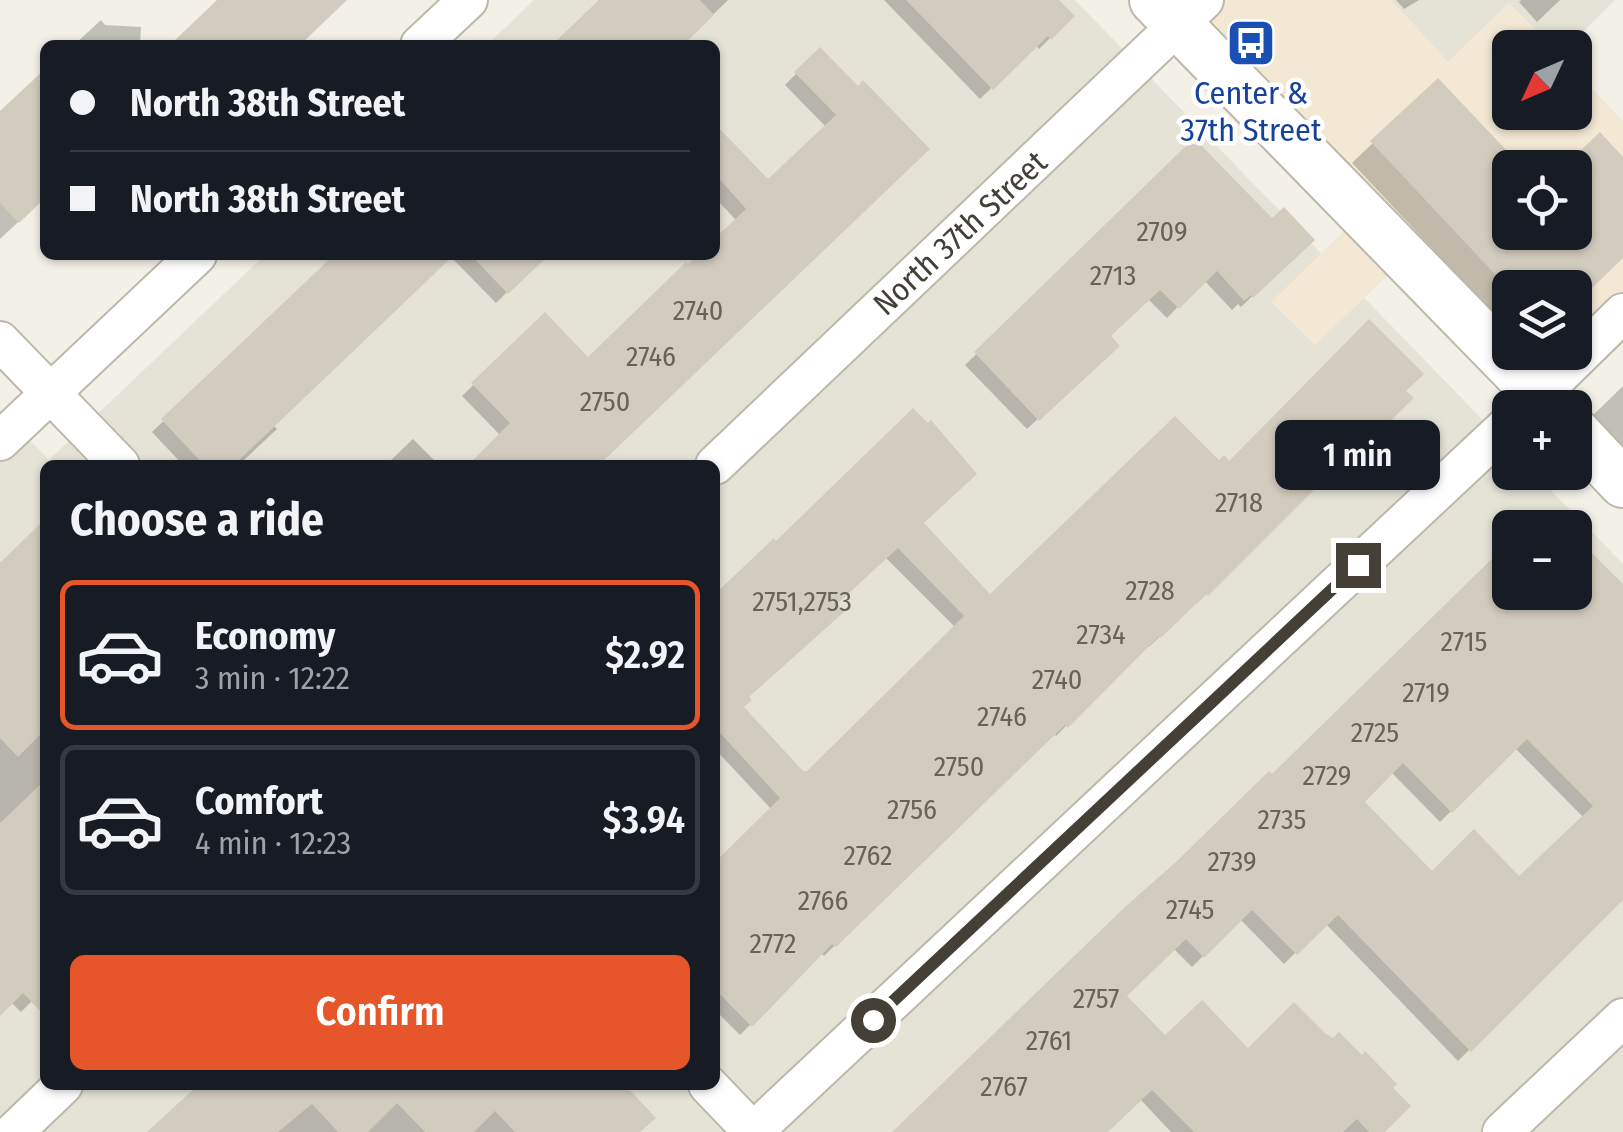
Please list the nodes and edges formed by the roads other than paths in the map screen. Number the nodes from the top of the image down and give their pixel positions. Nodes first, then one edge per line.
1 (468, 0) edge
2 (1178, 8) edge
3 (425, 40) edge
4 (192, 260) edge
5 (1623, 314) edge
6 (0, 341) edge
7 (1516, 390) edge
8 (1549, 390) edge
9 (50, 393) junction
10 (0, 442) edge
11 (1492, 445) edge
12 (1592, 450) edge
13 (115, 460) edge
14 (720, 461) edge
15 (1623, 483) edge
16 (1623, 1018) edge
17 (58, 1090) edge
18 (713, 1090) edge
19 (14, 1132) edge
20 (753, 1132) edge
21 (1502, 1132) edge

1 - 3 street
2 - 7 street
2 - 14 street, North 37th Street
4 - 9 street
5 - 8 street
6 - 9 street
9 - 10 street
9 - 13 street
11 - 20 street
12 - 15 street
16 - 21 street
17 - 19 street
18 - 20 street

